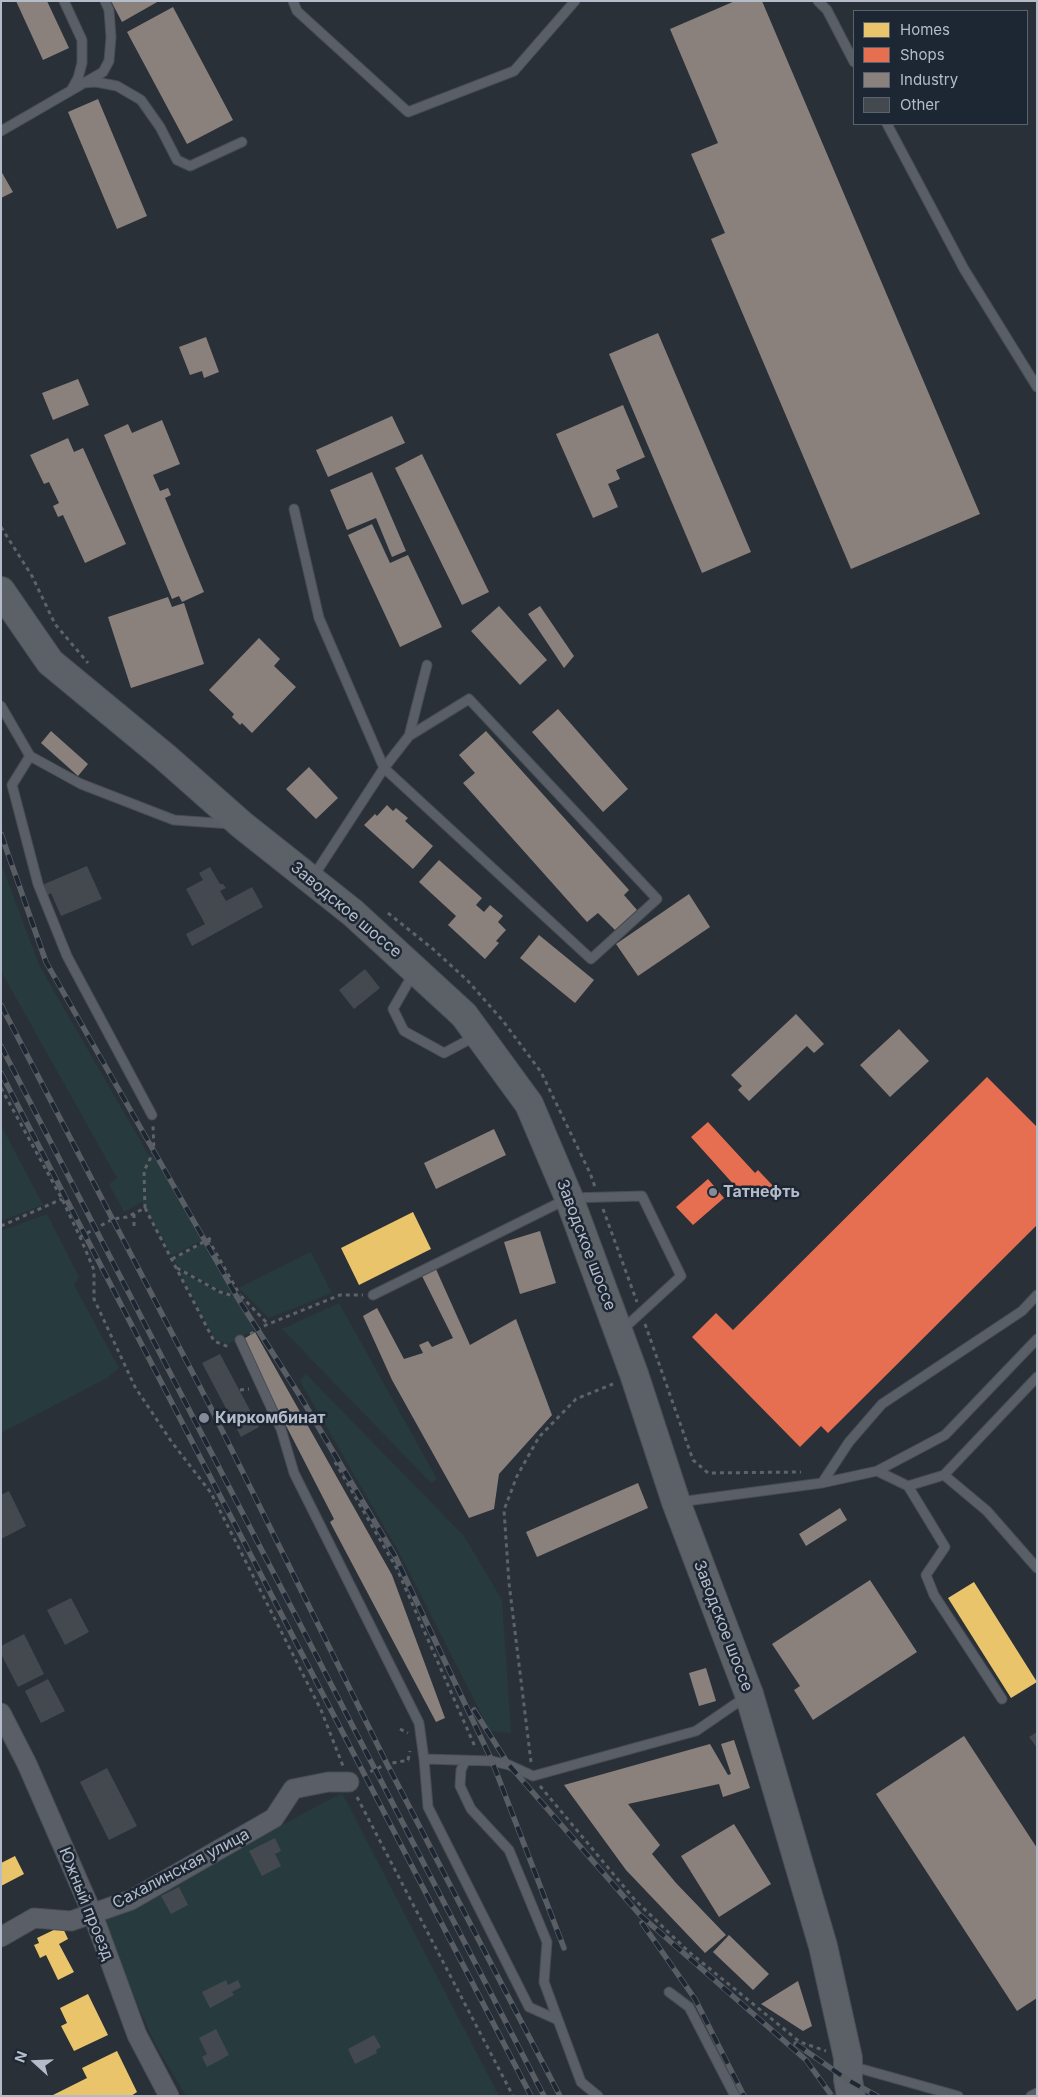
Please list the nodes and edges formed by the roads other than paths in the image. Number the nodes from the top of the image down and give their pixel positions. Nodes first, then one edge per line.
1 (64, 1) edge
2 (105, 1) edge
3 (293, 1) edge
4 (575, 1) edge
5 (818, 1) edge
6 (853, 60) edge
7 (82, 83) junction
8 (72, 90) junction
9 (888, 125) edge
10 (1, 131) edge
11 (242, 142) dead end
12 (1037, 387) edge
13 (294, 509) dead end
14 (1, 591) edge
15 (427, 665) dead end
16 (1, 706) edge
17 (409, 736) junction
18 (30, 756) junction
19 (384, 768) junction
20 (242, 825) junction
21 (311, 880) junction
22 (416, 970) junction
23 (478, 1035) junction
24 (444, 1053) junction
25 (436, 1060) dead end
26 (152, 1115) road end
27 (569, 1198) junction
28 (373, 1295) road end
29 (1037, 1295) edge
30 (619, 1334) junction
31 (1037, 1339) edge
32 (240, 1340) dead end
33 (1037, 1377) edge
34 (877, 1471) junction
35 (944, 1476) junction
36 (822, 1483) junction
37 (908, 1486) junction
38 (676, 1502) junction
39 (1037, 1568) edge
40 (749, 1694) junction
41 (1002, 1699) dead end
42 (1, 1713) edge
43 (424, 1759) junction
44 (465, 1761) junction
45 (349, 1782) road end
46 (93, 1915) junction
47 (1, 1936) edge
48 (669, 1992) dead end
49 (558, 2020) junction
50 (848, 2062) junction
51 (1037, 2093) edge
52 (170, 2096) edge
53 (598, 2096) edge
54 (735, 2096) edge
55 (851, 2096) edge
56 (958, 2096) edge
57 (1031, 2096) edge

1 - 8 lane
2 - 7 lane
3 - 4 lane
5 - 6 lane
7 - 8 lane
7 - 11 lane
8 - 10 lane
9 - 12 lane
13 - 19 lane
14 - 20 main road, Заводское шоссе
15 - 17 lane
16 - 18 lane
17 - 19 lane
17 - 19 lane
18 - 20 lane
18 - 26 lane
19 - 21 lane
20 - 21 main road, Заводское шоссе
21 - 22 main road, Заводское шоссе
22 - 23 main road, Заводское шоссе
22 - 24 lane
23 - 24 lane
23 - 27 main road, Заводское шоссе
24 - 25 lane
27 - 28 lane
27 - 30 main road, Заводское шоссе
27 - 30 lane
29 - 36 lane
30 - 38 main road, Заводское шоссе
31 - 34 lane
32 - 43 lane
33 - 35 lane
34 - 36 lane
34 - 37 lane
35 - 37 lane
35 - 39 lane
36 - 38 lane
37 - 41 lane
38 - 40 main road, Заводское шоссе
40 - 44 lane
40 - 50 main road, Заводское шоссе
42 - 46 street, Южный проезд
43 - 44 lane
43 - 49 lane
44 - 49 lane
45 - 46 street, Сахалинская улица
46 - 47 street, Сахалинская улица
46 - 52 street, Южный проезд
48 - 54 lane
49 - 53 lane
50 - 55 main road, Заводское шоссе
50 - 56 lane
51 - 57 lane

